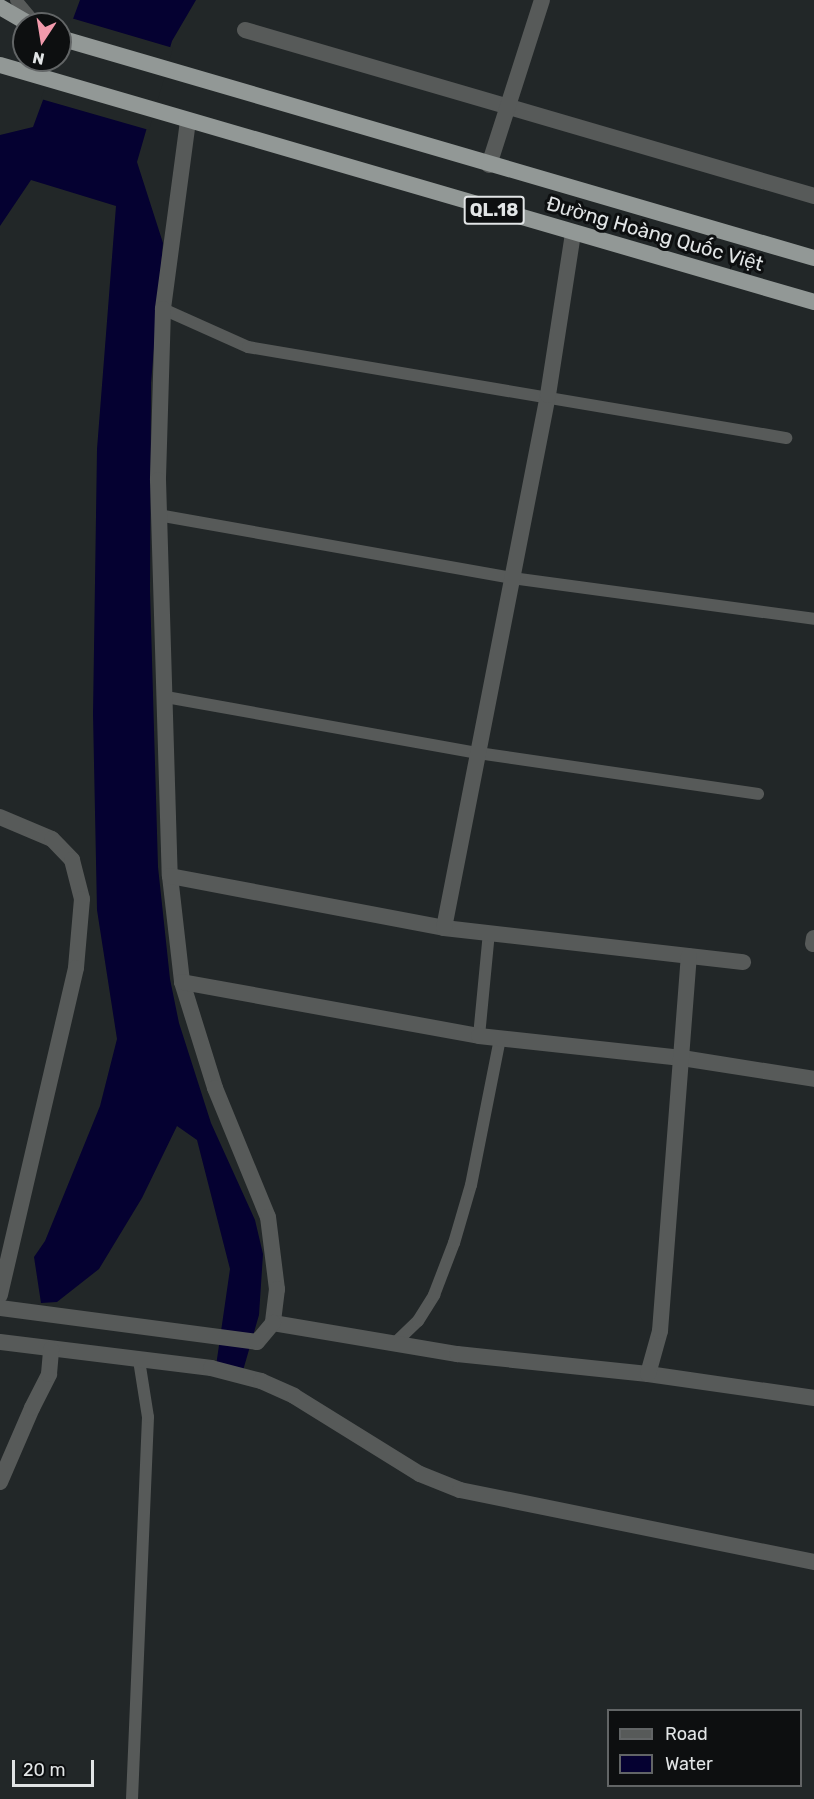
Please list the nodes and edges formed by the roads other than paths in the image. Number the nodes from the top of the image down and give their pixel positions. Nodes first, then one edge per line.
1 (16, 0) edge
2 (542, 0) edge
3 (26, 12) edge
4 (245, 30) dead end
5 (72, 41) edge
6 (0, 65) edge
7 (507, 107) junction
8 (181, 119) junction
9 (489, 165) junction
10 (814, 196) edge
11 (573, 233) junction
12 (814, 258) edge
13 (814, 302) edge
14 (163, 309) junction
15 (548, 395) junction
16 (786, 438) dead end
17 (158, 515) junction
18 (513, 578) junction
19 (814, 619) edge
20 (166, 697) junction
21 (478, 753) junction
22 (758, 794) dead end
23 (0, 817) edge
24 (170, 876) junction
25 (444, 928) junction
26 (489, 933) junction
27 (689, 956) junction
28 (743, 962) dead end
29 (183, 982) junction
30 (478, 1036) junction
31 (500, 1038) junction
32 (682, 1058) junction
33 (814, 1079) edge
34 (0, 1295) edge
35 (0, 1308) edge
36 (273, 1323) junction
37 (0, 1342) edge
38 (395, 1343) junction
39 (51, 1350) junction
40 (139, 1360) junction
41 (648, 1374) junction
42 (814, 1398) edge
43 (0, 1482) edge
44 (814, 1562) edge
45 (132, 1793) edge

1 - 3 lane
2 - 7 street
4 - 7 street
5 - 9 highway, Đường Hoàng Quốc Việt / QL.18
6 - 8 highway, QL.18
7 - 9 street
7 - 10 street
8 - 11 highway, Đường Hoàng Quốc Việt / QL.18
8 - 14 street
9 - 12 highway, Đường Hoàng Quốc Việt / QL.18
11 - 13 highway, Đường Hoàng Quốc Việt / QL.18
11 - 15 street
14 - 15 lane
14 - 17 street
15 - 16 lane
15 - 18 street
17 - 18 lane
17 - 20 street
18 - 19 lane
18 - 21 street
20 - 21 lane
20 - 24 street
21 - 22 lane
21 - 25 street
23 - 34 street
24 - 25 street
24 - 29 street
25 - 26 street
26 - 27 street
26 - 30 lane
27 - 28 street
27 - 32 street
29 - 30 street
29 - 36 street
30 - 31 street
31 - 32 street
31 - 38 lane
32 - 33 street
32 - 41 street
35 - 36 street
36 - 38 street
37 - 39 street
38 - 41 street
39 - 40 street
39 - 43 street
40 - 44 street
40 - 45 lane
41 - 42 street

